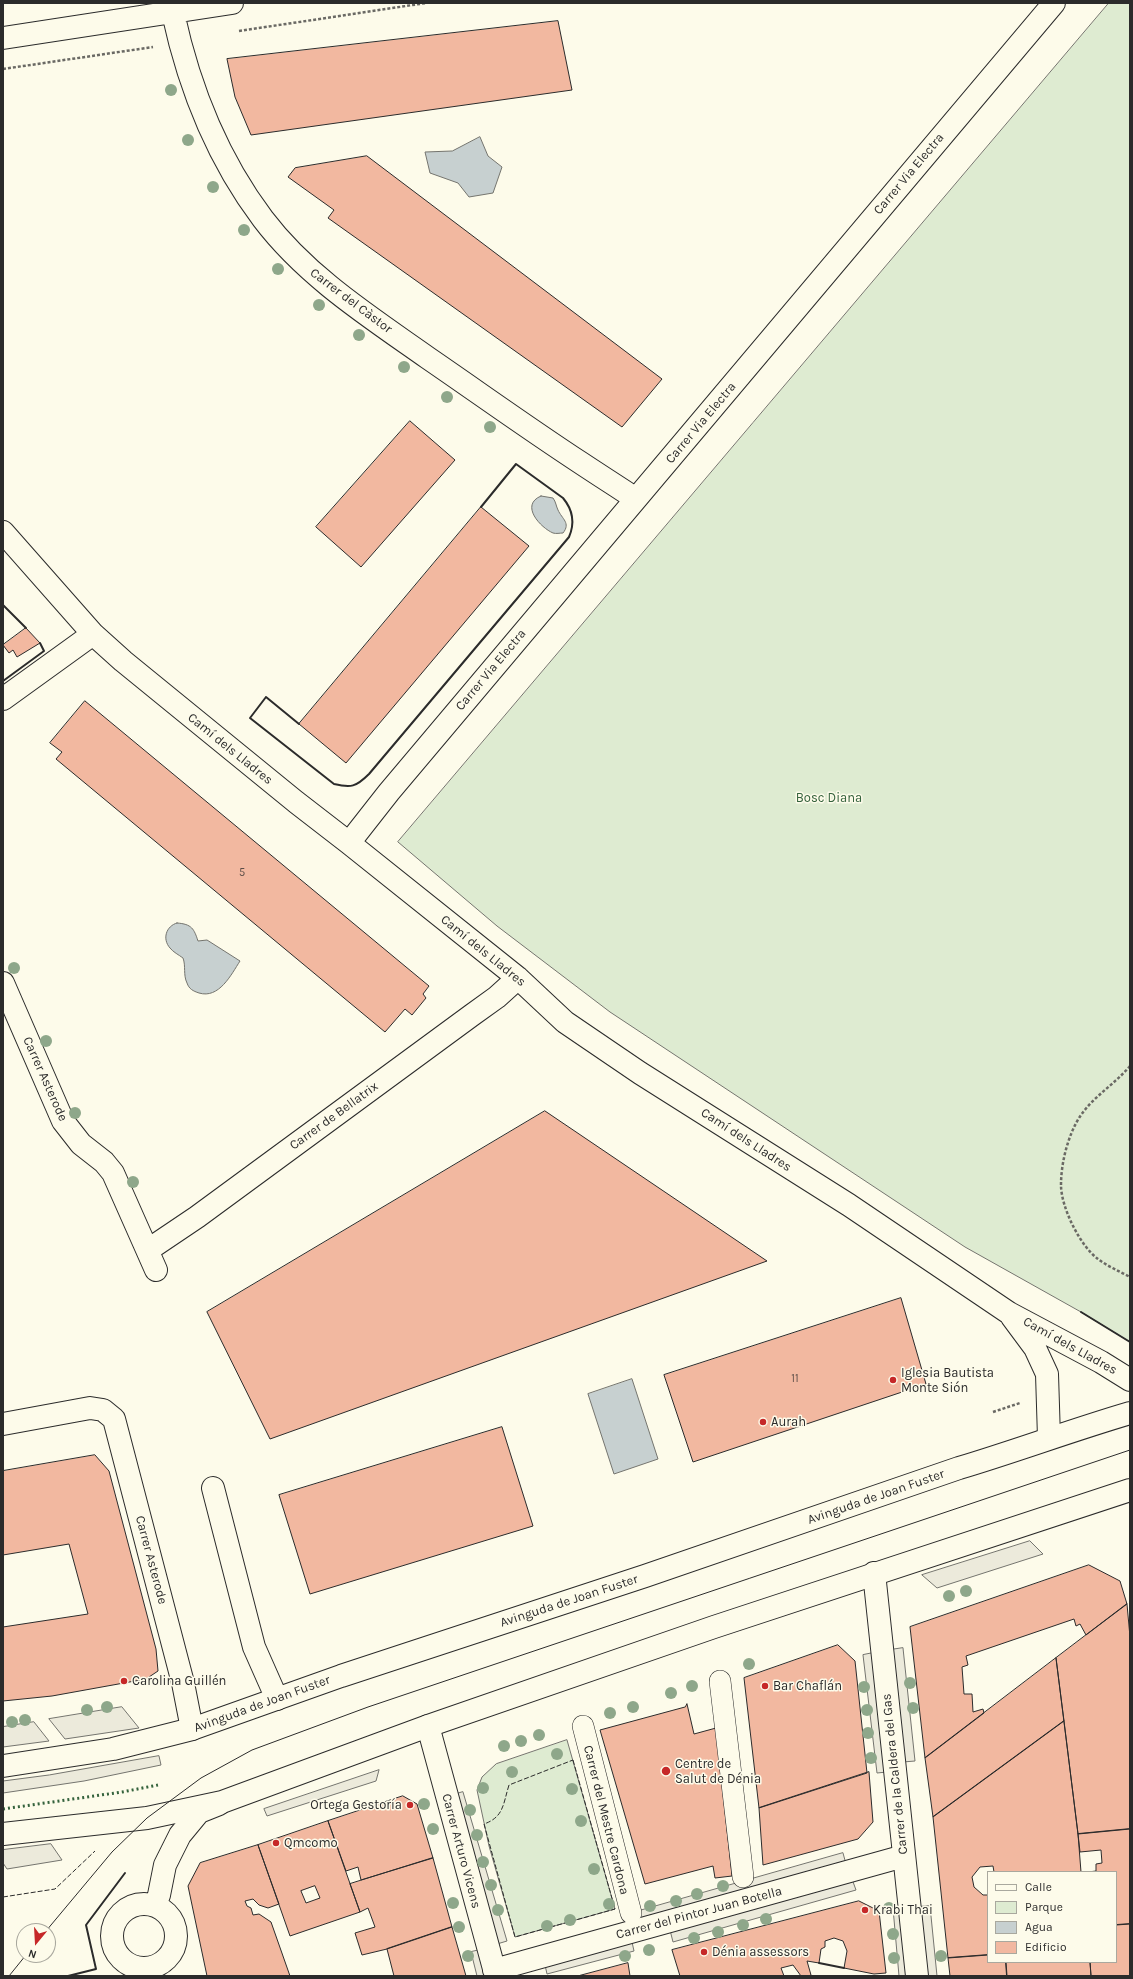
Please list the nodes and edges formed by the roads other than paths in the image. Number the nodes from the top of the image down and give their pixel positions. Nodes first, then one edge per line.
1 (232, 3) edge
2 (1054, 3) edge
3 (173, 13) junction
4 (3, 38) edge
5 (636, 499) junction
6 (3, 532) edge
7 (93, 634) junction
8 (3, 699) edge
9 (349, 843) junction
10 (518, 978) junction
11 (3, 983) edge
12 (148, 1250) junction
13 (156, 1270) dead end
14 (1009, 1313) junction
15 (1130, 1380) edge
16 (1130, 1413) edge
17 (3, 1424) edge
18 (1050, 1438) junction
19 (213, 1488) dead end
20 (1130, 1490) edge
21 (874, 1573) junction
22 (720, 1681) dead end
23 (277, 1699) junction
24 (428, 1726) junction
25 (583, 1726) dead end
26 (192, 1729) junction
27 (3, 1766) edge
28 (222, 1802) junction
29 (3, 1834) edge
30 (904, 1856) junction
31 (743, 1877) dead end
32 (155, 1906) junction
33 (631, 1913) dead end
34 (161, 1970) edge
35 (134, 1971) edge
36 (495, 1973) edge
37 (917, 1976) edge

1 - 3 street
2 - 5 street, Carrer Via Electra
3 - 4 street
3 - 5 street, Carrer del Càstor
5 - 9 street, Carrer Via Electra
6 - 7 street, Camí dels Lladres
7 - 8 street
7 - 9 street, Camí dels Lladres
9 - 10 street, Camí dels Lladres
10 - 12 street, Carrer de Bellatrix
10 - 14 street, Camí dels Lladres
11 - 12 street, Carrer Asterode
12 - 13 street, Carrer Asterode
14 - 15 street, Camí dels Lladres
14 - 18 street, Camí dels Lladres
16 - 18 street, Avinguda de Joan Fuster
17 - 26 street, Carrer Asterode
18 - 23 street, Avinguda de Joan Fuster
19 - 23 street
20 - 21 street
21 - 24 street
21 - 30 street, Carrer de la Caldera del Gas
22 - 31 street
23 - 26 street, Avinguda de Joan Fuster
24 - 28 street
24 - 36 street, Carrer Arturo Vicens
25 - 33 street, Carrer del Mestre Cardona
26 - 27 street, Avinguda de Joan Fuster
28 - 29 street
28 - 32 street
30 - 36 street, Carrer del Pintor Juan Botella
30 - 37 street, Carrer de la Caldera del Gas
32 - 34 street
32 - 35 street
34 - 35 street

